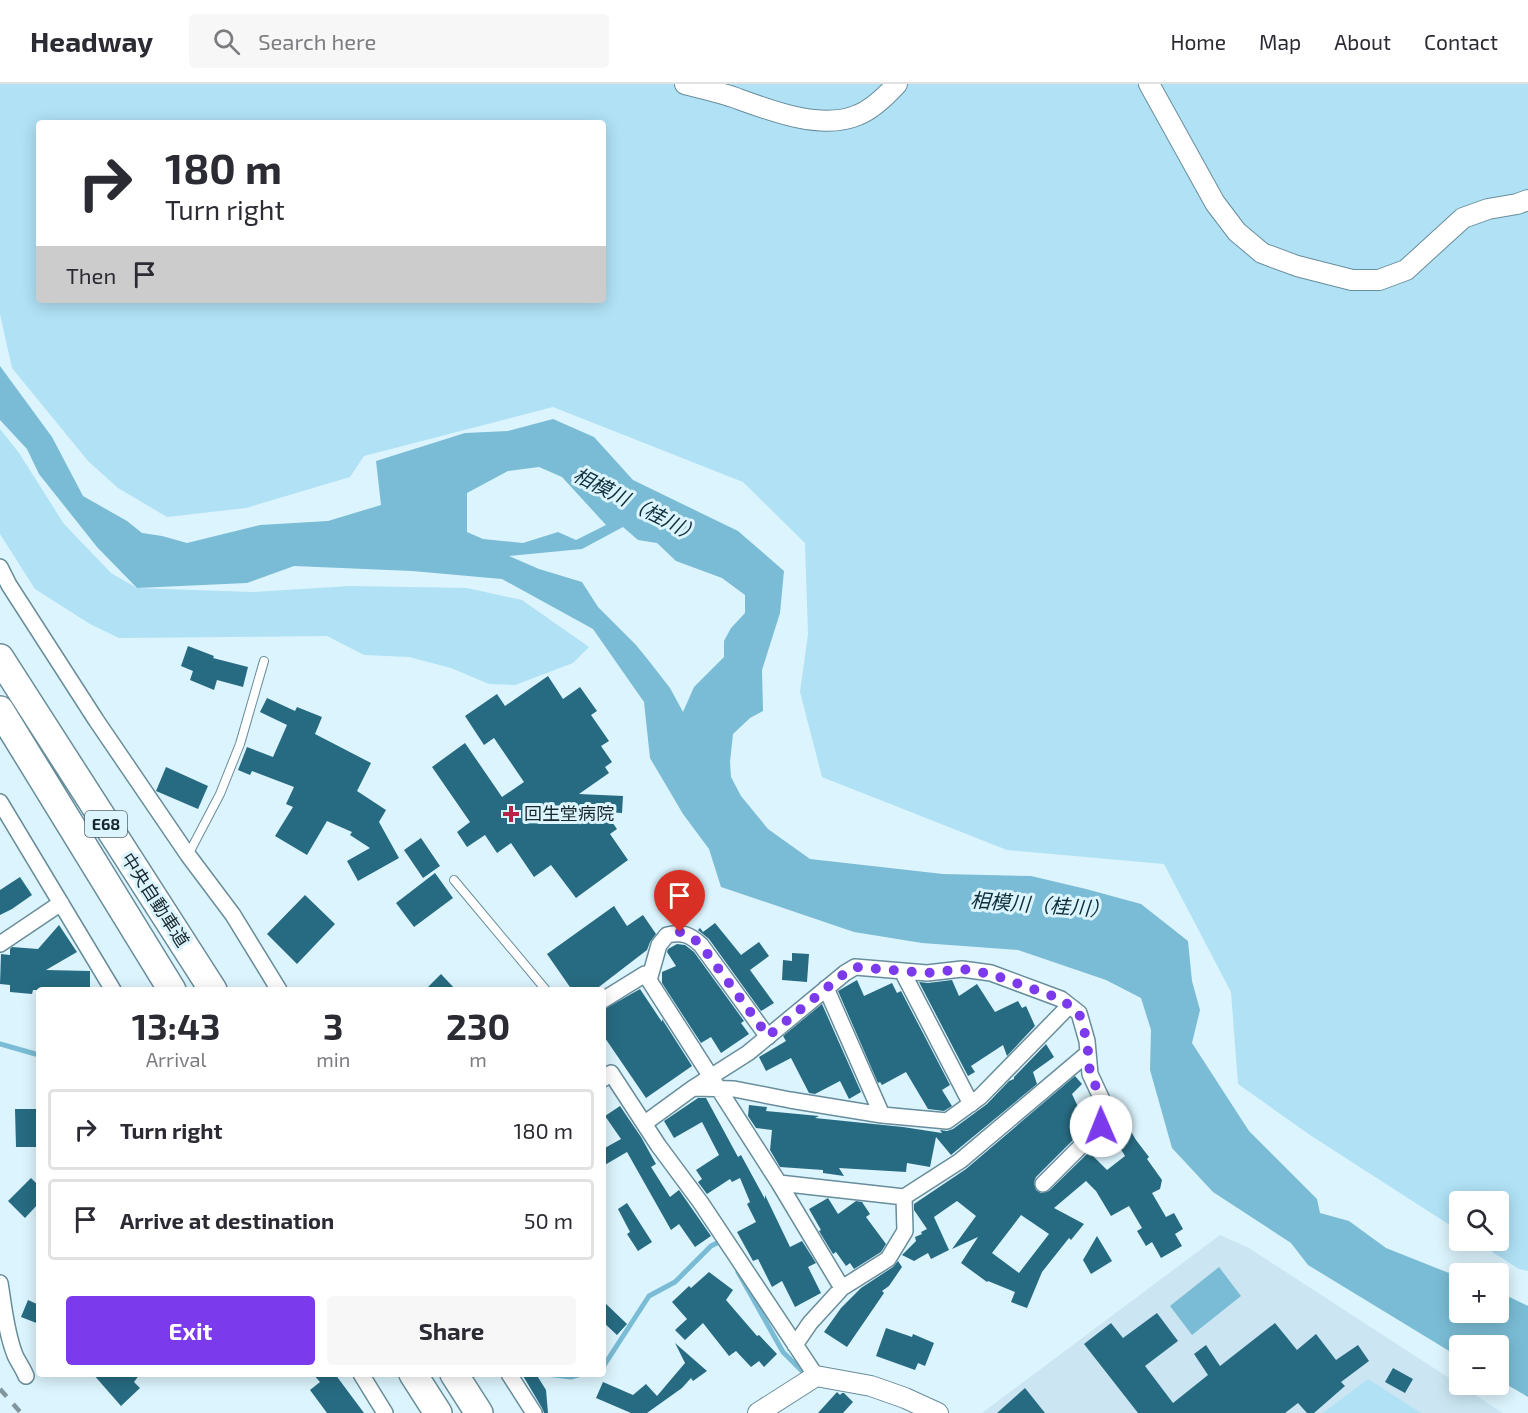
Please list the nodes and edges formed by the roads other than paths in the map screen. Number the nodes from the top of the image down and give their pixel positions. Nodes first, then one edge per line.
1 (685, 84) edge
2 (897, 84) edge
3 (1149, 84) edge
4 (1524, 203) edge
5 (0, 567) edge
6 (0, 658) edge
7 (264, 661) dead end
8 (0, 710) edge
9 (0, 802) edge
10 (188, 855) junction
11 (454, 880) dead end
12 (61, 903) junction
13 (0, 944) edge
14 (902, 971) junction
15 (649, 980) junction
16 (110, 987) edge
17 (170, 987) edge
18 (211, 987) edge
19 (276, 987) edge
20 (543, 987) edge
21 (826, 988) junction
22 (606, 998) edge
23 (1069, 1005) junction
24 (768, 1036) junction
25 (1088, 1053) junction
26 (606, 1071) edge
27 (714, 1082) junction
28 (970, 1104) junction
29 (882, 1115) junction
30 (645, 1123) junction
31 (779, 1182) junction
32 (1043, 1184) dead end
33 (904, 1197) junction
34 (0, 1283) edge
35 (842, 1288) junction
36 (795, 1345) junction
37 (26, 1376) dead end
38 (816, 1376) junction
39 (363, 1377) edge
40 (415, 1377) edge
41 (456, 1377) edge
42 (511, 1377) edge
43 (385, 1413) edge
44 (438, 1413) edge
45 (479, 1413) edge
46 (534, 1413) edge
47 (758, 1413) edge
48 (938, 1413) edge

1 - 2 street
3 - 4 street
5 - 10 street
6 - 18 highway, 中央自動車道 / E68
7 - 10 lane
8 - 17 highway, 中央自動車道 / E68
9 - 12 street
10 - 19 street
11 - 20 lane
12 - 13 street
12 - 16 street
14 - 21 street
14 - 23 street
14 - 28 street
15 - 22 street
15 - 24 street
15 - 27 street
21 - 24 street
21 - 29 street
23 - 25 street
23 - 28 street
24 - 27 street
25 - 32 street
25 - 33 street
26 - 30 street
27 - 29 street
27 - 30 street
27 - 31 street
28 - 29 street
30 - 36 street
31 - 33 street
31 - 35 street
33 - 35 street
34 - 37 street
35 - 36 street
36 - 38 street
38 - 47 street
38 - 48 street
39 - 43 street
40 - 44 highway
41 - 45 highway
42 - 46 street

